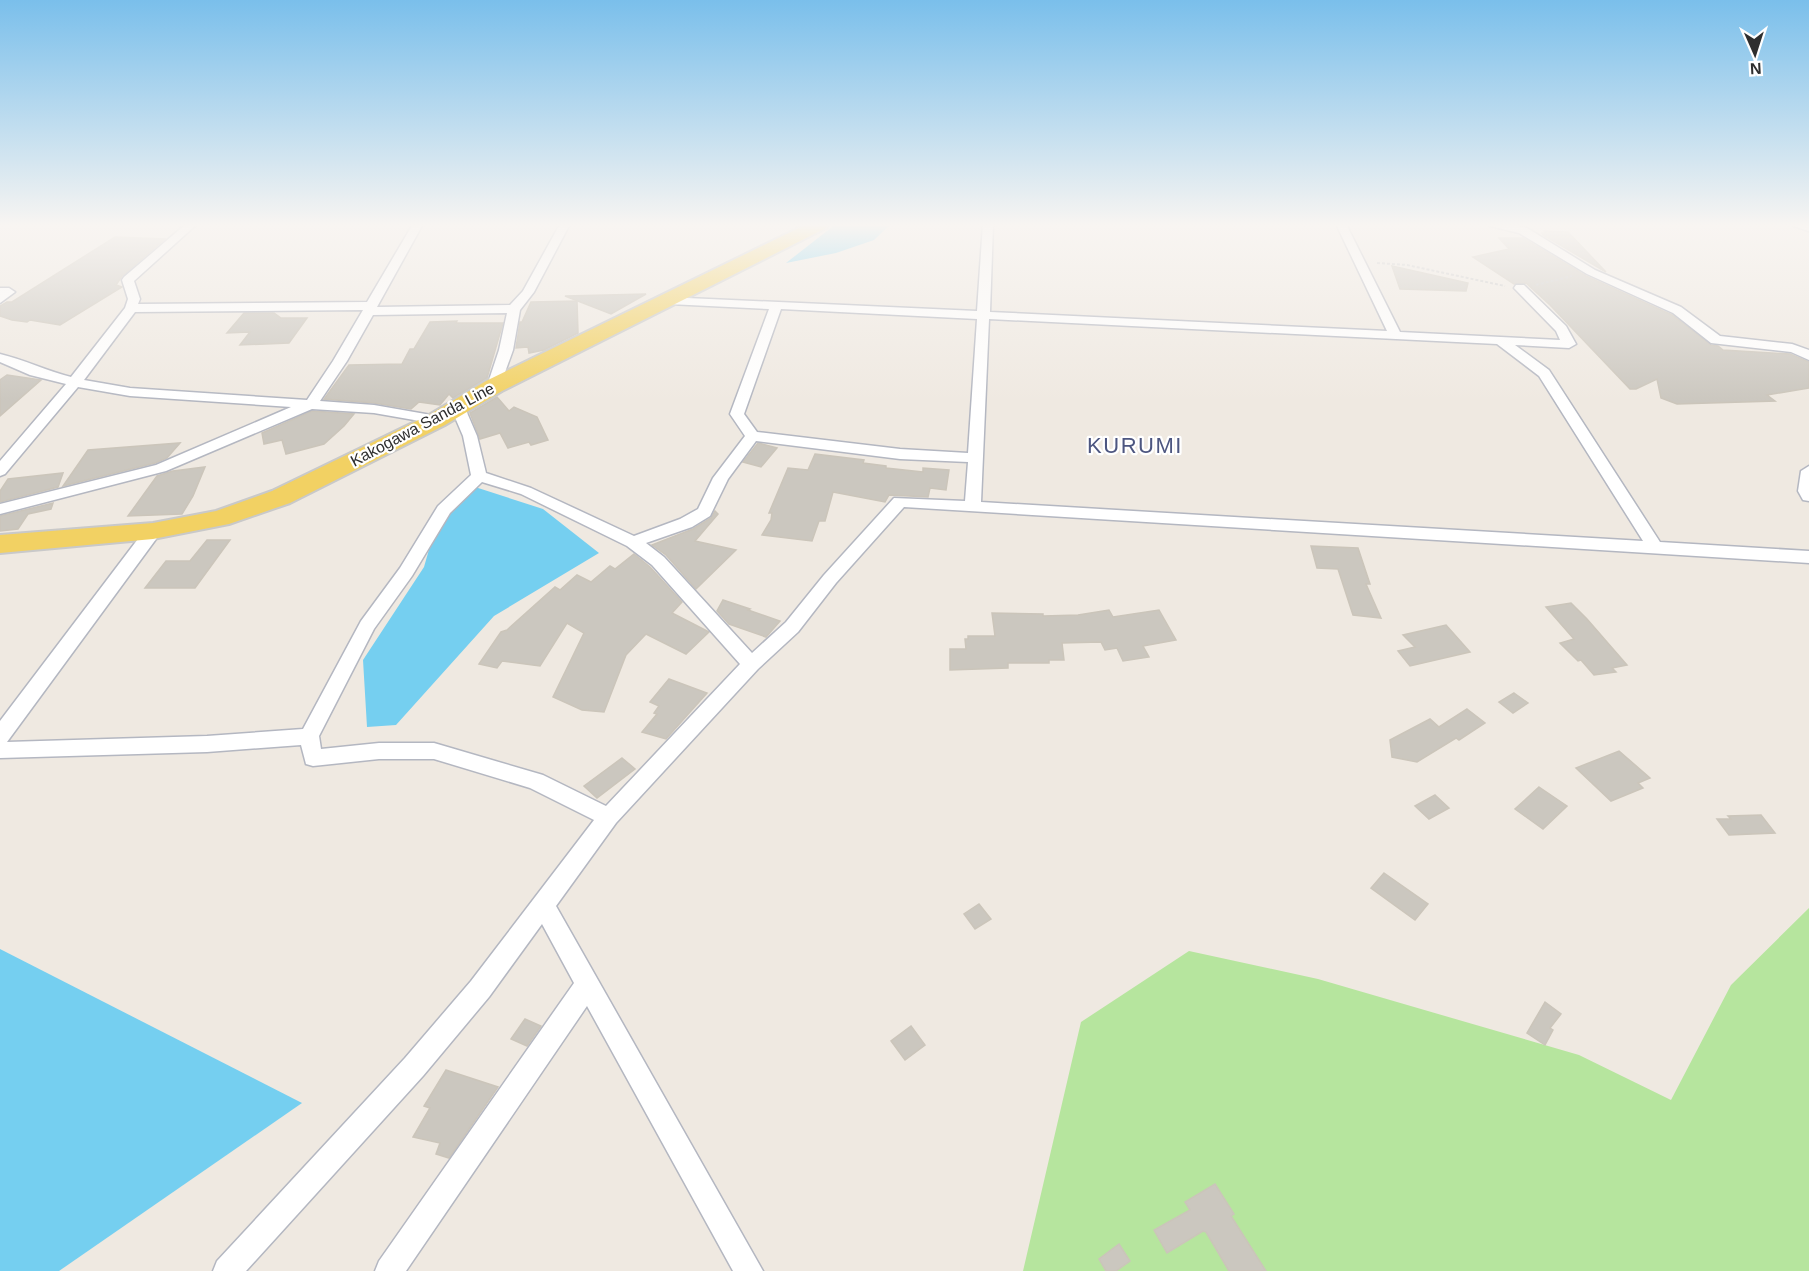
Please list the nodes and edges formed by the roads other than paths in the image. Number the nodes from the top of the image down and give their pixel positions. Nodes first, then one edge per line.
1 (129, 283) edge
2 (385, 283) edge
3 (533, 283) edge
4 (702, 283) edge
5 (984, 283) edge
6 (1370, 283) edge
7 (1617, 283) edge
8 (1520, 288) road end
9 (0, 292) edge
10 (0, 299) edge
11 (669, 300) junction
12 (776, 305) junction
13 (131, 308) junction
14 (370, 309) junction
15 (514, 309) junction
16 (985, 316) junction
17 (1395, 334) junction
18 (1499, 340) junction
19 (1809, 346) edge
20 (1792, 348) junction
21 (1809, 356) edge
22 (0, 358) edge
23 (73, 382) junction
24 (494, 386) junction
25 (310, 404) junction
26 (458, 408) junction
27 (437, 420) junction
28 (752, 436) junction
29 (974, 458) junction
30 (0, 471) edge
31 (1809, 471) edge
32 (479, 476) junction
33 (1809, 496) edge
34 (973, 506) junction
35 (0, 509) edge
36 (153, 531) junction
37 (633, 542) junction
38 (0, 544) edge
39 (1655, 547) junction
40 (1809, 557) edge
41 (751, 664) junction
42 (0, 736) edge
43 (309, 736) junction
44 (0, 750) edge
45 (609, 817) junction
46 (544, 906) junction
47 (588, 984) junction
48 (227, 1271) edge
49 (389, 1271) edge
50 (749, 1271) edge

1 - 13 street
2 - 14 street
3 - 15 street
4 - 11 main road, Kakogawa Sanda Line
5 - 16 street
6 - 17 street
7 - 20 street
8 - 18 street
9 - 10 street
11 - 12 street
11 - 24 main road, Kakogawa Sanda Line
12 - 16 street
12 - 28 street
13 - 14 street
13 - 23 street
14 - 15 street
14 - 25 street
15 - 24 street
16 - 17 street
16 - 29 street
17 - 18 street
18 - 39 street
19 - 20 street
20 - 21 street
22 - 23 street
23 - 25 street
23 - 30 street
24 - 26 main road, Kakogawa Sanda Line
25 - 27 street
25 - 35 street
26 - 27 main road, Kakogawa Sanda Line
26 - 32 street
27 - 36 main road, Kakogawa Sanda Line
28 - 29 street
28 - 37 street
29 - 34 street
31 - 33 street
32 - 37 street
32 - 43 street
34 - 39 street
34 - 41 street
36 - 38 main road, Kakogawa Sanda Line
36 - 42 street
37 - 41 street
39 - 40 street
41 - 45 street
43 - 44 street
43 - 45 street
45 - 46 street
46 - 47 street
46 - 48 street
47 - 49 street
47 - 50 street

